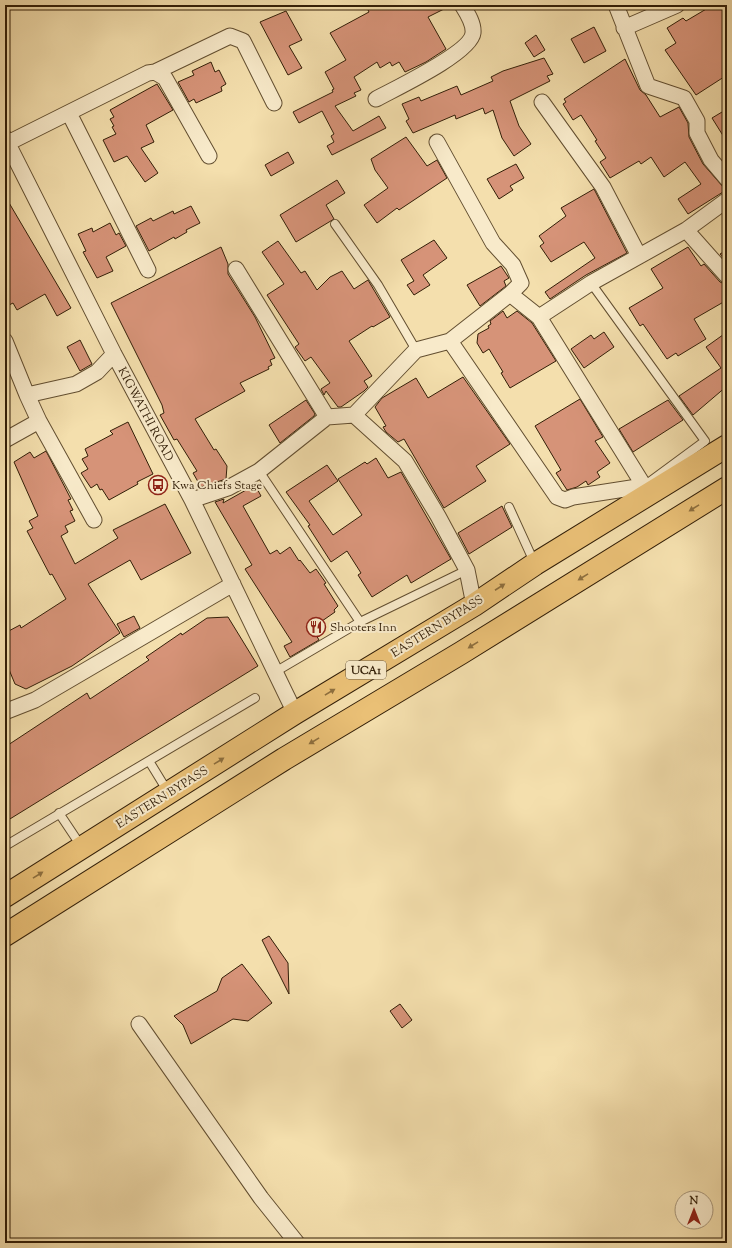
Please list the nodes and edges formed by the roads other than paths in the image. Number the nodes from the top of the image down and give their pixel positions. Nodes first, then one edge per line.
1 (462, 5) edge
2 (616, 5) edge
3 (677, 5) edge
4 (624, 28) junction
5 (155, 72) junction
6 (376, 99) dead end
7 (542, 102) dead end
8 (274, 103) dead end
9 (69, 113) junction
10 (6, 141) edge
11 (437, 142) dead end
12 (209, 156) dead end
13 (727, 179) edge
14 (727, 198) edge
15 (335, 224) dead end
16 (686, 230) junction
17 (639, 256) junction
18 (236, 269) dead end
19 (148, 270) dead end
20 (727, 276) edge
21 (591, 283) junction
22 (510, 294) junction
23 (540, 316) junction
24 (5, 341) edge
25 (450, 341) junction
26 (416, 350) junction
27 (114, 354) junction
28 (27, 395) junction
29 (354, 415) junction
30 (327, 417) junction
31 (39, 421) junction
32 (5, 440) edge
33 (727, 446) edge
34 (259, 471) junction
35 (727, 488) edge
36 (641, 494) junction
37 (192, 500) junction
38 (509, 507) dead end
39 (94, 520) dead end
40 (535, 564) junction
41 (467, 570) junction
42 (233, 584) junction
43 (474, 605) junction
44 (360, 622) junction
45 (275, 672) junction
46 (255, 698) dead end
47 (5, 709) edge
48 (295, 713) junction
49 (149, 761) junction
50 (168, 793) junction
51 (59, 814) junction
52 (5, 846) edge
53 (81, 847) junction
54 (5, 896) edge
55 (5, 935) edge
56 (139, 1024) dead end
57 (297, 1243) edge

1 - 6 street
2 - 4 street
3 - 4 street
4 - 13 street
5 - 8 street
5 - 9 street
5 - 12 street
7 - 17 street
9 - 10 street
9 - 19 street
10 - 27 street, KIGWATHI ROAD
11 - 22 street
14 - 16 street
15 - 26 lane
16 - 17 street
16 - 20 street
17 - 21 street
18 - 30 street
21 - 23 street
21 - 36 lane
22 - 23 street
22 - 25 street
23 - 36 street
24 - 28 street
25 - 26 street
25 - 36 street
26 - 29 street
27 - 28 street
27 - 37 street, KIGWATHI ROAD
28 - 31 street
29 - 30 street
29 - 41 street
30 - 34 street
31 - 32 street
31 - 39 street
33 - 36 main road, EASTERN BYPASS / UCA1
34 - 37 street
34 - 44 lane
35 -> 55 main road, UCA1
36 - 40 main road, EASTERN BYPASS / UCA1
37 - 42 street, KIGWATHI ROAD
38 - 40 lane
43 -> 40 main road, EASTERN BYPASS / UCA1
41 - 43 street
41 - 44 lane
42 - 45 street, KIGWATHI ROAD
42 - 47 street
48 -> 43 main road, EASTERN BYPASS / UCA1
44 - 45 lane
45 - 48 street, KIGWATHI ROAD
46 - 49 lane
50 -> 48 main road, EASTERN BYPASS / UCA1
49 - 50 lane
49 - 51 lane
50 - 53 main road, EASTERN BYPASS / UCA1
51 - 52 lane
51 - 53 lane
54 -> 53 main road, EASTERN BYPASS / UCA1
56 - 57 street

